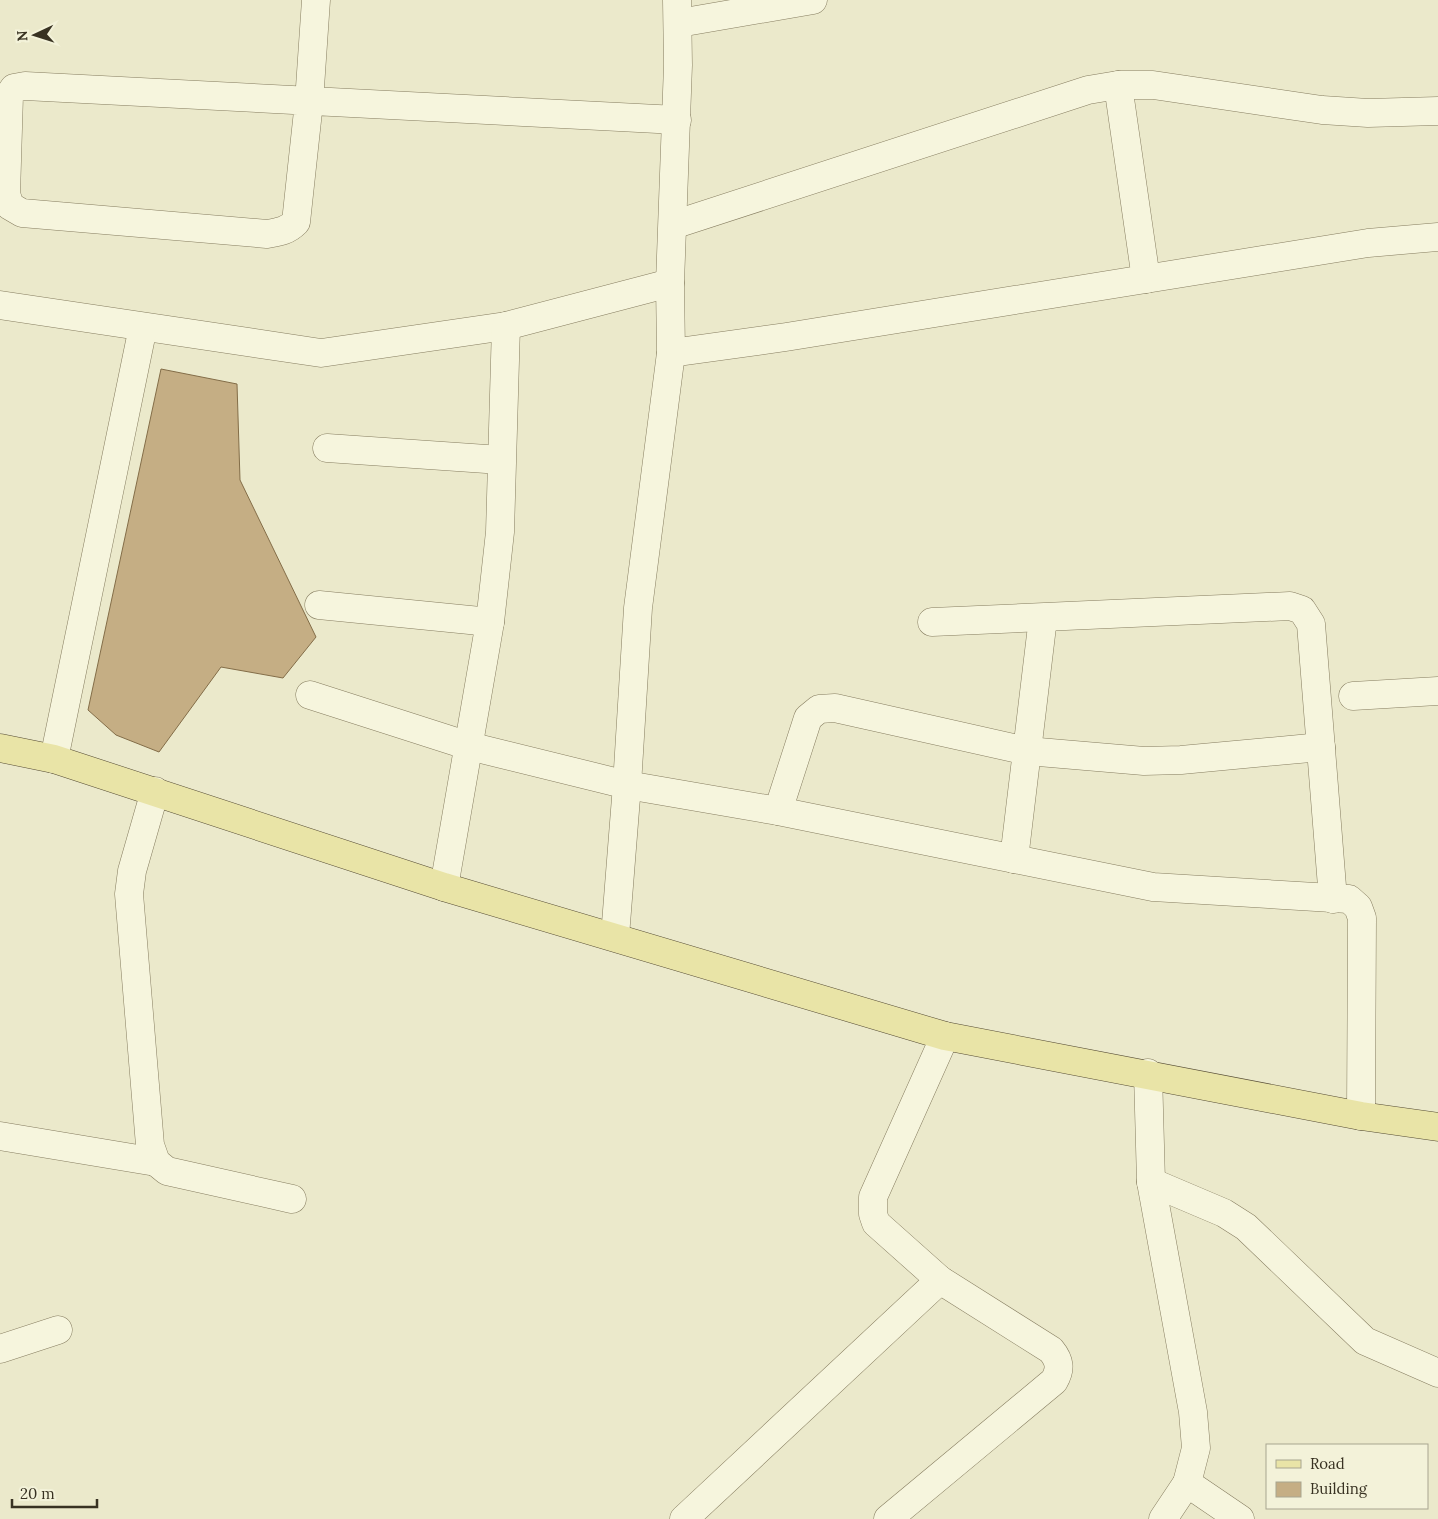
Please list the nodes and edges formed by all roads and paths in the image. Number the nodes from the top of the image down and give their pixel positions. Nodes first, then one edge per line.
1 (316, 0) edge
2 (813, 0) edge
3 (678, 12) edge
4 (1118, 85) junction
5 (309, 102) junction
6 (1438, 111) edge
7 (676, 120) junction
8 (672, 225) junction
9 (1438, 238) edge
10 (1146, 279) junction
11 (670, 283) junction
12 (0, 305) edge
13 (506, 326) junction
14 (143, 327) junction
15 (671, 353) junction
16 (328, 448) dead end
17 (501, 460) junction
18 (320, 605) dead end
19 (1043, 618) junction
20 (490, 622) junction
21 (932, 622) dead end
22 (1438, 691) edge
23 (310, 694) dead end
24 (1353, 696) dead end
25 (469, 746) junction
26 (1321, 747) junction
27 (0, 748) edge
28 (1027, 751) junction
29 (54, 759) junction
30 (627, 785) junction
31 (155, 791) junction
32 (778, 811) junction
33 (1014, 859) junction
34 (444, 886) junction
35 (1333, 899) junction
36 (615, 936) junction
37 (945, 1036) junction
38 (1148, 1074) junction
39 (1362, 1116) junction
40 (1438, 1127) edge
41 (0, 1136) edge
42 (156, 1162) junction
43 (1151, 1182) junction
44 (292, 1198) dead end
45 (940, 1280) junction
46 (58, 1330) dead end
47 (0, 1349) edge
48 (1438, 1373) edge
49 (1187, 1482) junction
50 (684, 1519) edge
51 (888, 1519) edge
52 (1163, 1519) edge
53 (1240, 1519) edge

1 - 5 street
2 - 3 street
3 - 7 street
4 - 6 street
4 - 8 street
4 - 10 street
5 - 5 street
5 - 7 street
7 - 8 street
8 - 11 street
9 - 10 street
10 - 15 street
11 - 13 street
11 - 15 street
12 - 14 street
13 - 14 street
13 - 17 street
14 - 29 street
15 - 30 street
16 - 17 street
17 - 20 street
18 - 20 street
19 - 21 street
19 - 26 street
19 - 28 street
20 - 25 street
22 - 24 street
23 - 25 street
25 - 30 street
25 - 34 street
26 - 28 street
26 - 35 street
27 - 29 main road
28 - 32 street
28 - 33 street
29 - 31 main road
30 - 32 street
30 - 36 street
31 - 34 main road
31 - 42 street
32 - 33 street
33 - 35 street
34 - 36 main road
35 - 39 street
36 - 37 main road
37 - 38 main road
37 - 45 street
38 - 39 main road
38 - 43 street
39 - 40 main road
41 - 42 street
42 - 44 street
43 - 48 street
43 - 49 street
45 - 50 street
45 - 51 street
46 - 47 street
49 - 52 street
49 - 53 street

